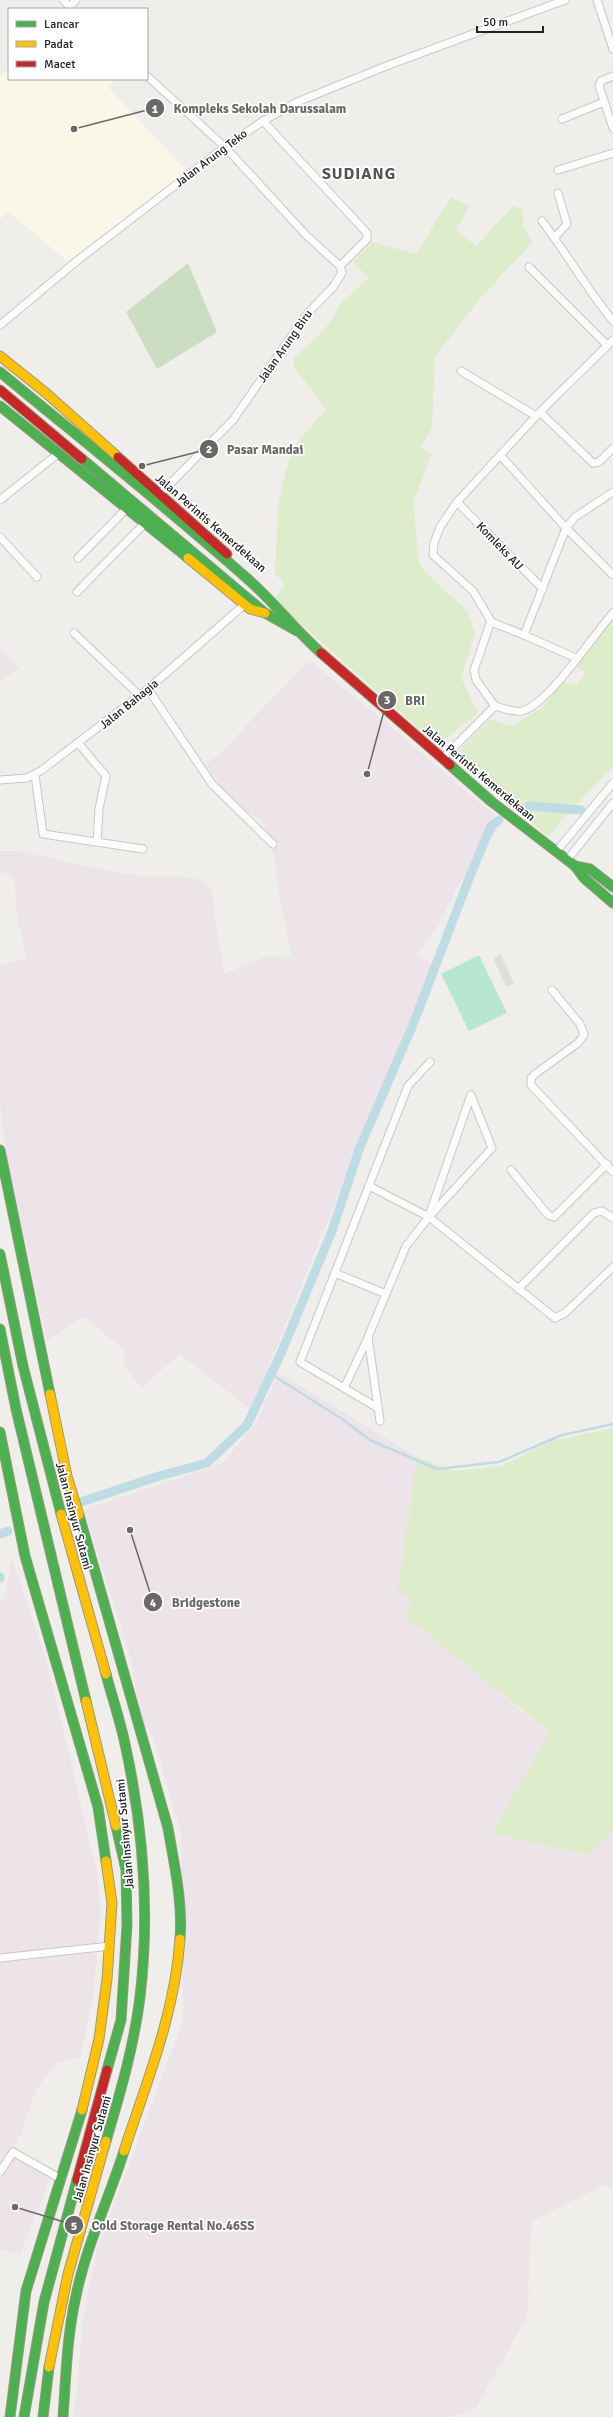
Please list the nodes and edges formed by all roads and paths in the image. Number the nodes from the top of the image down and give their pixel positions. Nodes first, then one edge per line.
1 (62, 0) edge
2 (76, 0) edge
3 (565, 0) edge
4 (597, 0) edge
5 (71, 8) edge
6 (613, 49) edge
7 (613, 76) edge
8 (148, 77) edge
9 (604, 102) junction
10 (562, 119) dead end
11 (263, 121) junction
12 (613, 128) edge
13 (225, 147) junction
14 (613, 153) edge
15 (558, 170) dead end
16 (558, 193) dead end
17 (542, 221) dead end
18 (554, 237) junction
19 (340, 266) junction
20 (529, 268) dead end
21 (613, 321) edge
22 (0, 325) edge
23 (613, 340) edge
24 (607, 345) junction
25 (0, 356) edge
26 (461, 371) dead end
27 (0, 372) edge
28 (0, 390) edge
29 (0, 406) edge
30 (538, 414) junction
31 (613, 448) edge
32 (59, 453) junction
33 (501, 456) junction
34 (613, 492) edge
35 (160, 494) junction
36 (0, 500) edge
37 (457, 502) junction
38 (127, 508) junction
39 (145, 523) junction
40 (566, 528) junction
41 (0, 537) edge
42 (78, 558) dead end
43 (613, 575) edge
44 (37, 577) dead end
45 (543, 589) junction
46 (77, 592) dead end
47 (274, 603) junction
48 (245, 604) junction
49 (265, 613) junction
50 (613, 613) edge
51 (491, 622) junction
52 (298, 632) junction
53 (74, 633) dead end
54 (524, 636) junction
55 (576, 658) junction
56 (148, 689) junction
57 (140, 696) junction
58 (495, 706) junction
59 (79, 744) junction
60 (443, 758) junction
61 (35, 775) junction
62 (0, 780) edge
63 (613, 783) edge
64 (613, 803) edge
65 (97, 842) junction
66 (273, 844) dead end
67 (143, 849) dead end
68 (556, 852) junction
69 (567, 860) junction
70 (575, 866) junction
71 (613, 887) edge
72 (613, 903) edge
73 (552, 990) dead end
74 (430, 1062) dead end
75 (0, 1150) edge
76 (607, 1164) junction
77 (511, 1170) dead end
78 (613, 1172) edge
79 (369, 1186) junction
80 (429, 1217) junction
81 (613, 1218) edge
82 (0, 1254) edge
83 (613, 1267) edge
84 (336, 1273) junction
85 (518, 1289) junction
86 (386, 1294) junction
87 (0, 1329) edge
88 (368, 1337) junction
89 (344, 1388) junction
90 (378, 1408) junction
91 (380, 1421) dead end
92 (0, 1432) edge
93 (110, 1946) junction
94 (0, 1958) edge
95 (0, 2172) edge
96 (61, 2179) junction
97 (10, 2417) edge
98 (24, 2417) edge
99 (43, 2417) edge
100 (63, 2417) edge

1 - 5 street
2 - 5 street
3 - 11 street, Jalan Arung Teko
4 - 6 street
7 - 9 street
8 - 13 street
9 - 10 street
9 - 12 street
11 - 13 street, Jalan Arung Teko
11 - 19 street
13 - 19 street
13 - 22 street, Jalan Arung Teko
14 - 15 street
16 - 18 street
17 - 18 street
18 - 21 street
19 - 35 street, Jalan Arung Biru
20 - 24 street
23 - 24 street
24 - 30 street
25 - 35 main road, Jalan Perintis Kemerdekaan
26 - 30 street
27 - 47 main road, Jalan Perintis Kemerdekaan
28 - 49 main road, Jalan Perintis Kemerdekaan
29 - 32 main road, Jalan Perintis Kemerdekaan
30 - 31 street
30 - 33 street
32 - 36 street
32 - 38 main road, Jalan Perintis Kemerdekaan
33 - 37 street
33 - 40 street
34 - 40 street
35 - 47 main road, Jalan Perintis Kemerdekaan
37 - 45 street, Komleks AU
37 - 51 street
38 - 39 main road, Jalan Perintis Kemerdekaan
38 - 42 street
39 - 46 street
39 - 48 main road, Jalan Perintis Kemerdekaan
40 - 43 street
40 - 45 street
41 - 44 street
45 - 54 street
47 - 52 main road, Jalan Perintis Kemerdekaan
48 - 49 main road, Jalan Perintis Kemerdekaan
48 - 56 street, Jalan Bahagia
49 - 52 main road, Jalan Perintis Kemerdekaan
50 - 55 street
51 - 54 street
51 - 58 street
52 - 60 main road, Jalan Perintis Kemerdekaan
53 - 57 street
54 - 55 street
55 - 58 street
56 - 57 street, Jalan Bahagia
56 - 66 street
57 - 59 street, Jalan Bahagia
58 - 60 street
59 - 61 street, Jalan Bahagia
59 - 65 street
60 - 68 main road, Jalan Perintis Kemerdekaan
61 - 62 street, Jalan Bahagia
61 - 65 street
63 - 68 street
64 - 69 street
65 - 67 street
68 - 69 main road, Jalan Perintis Kemerdekaan
69 - 70 main road, Jalan Perintis Kemerdekaan
70 - 71 main road, Jalan Perintis Kemerdekaan
70 - 72 main road, Jalan Perintis Kemerdekaan
73 - 76 street
74 - 79 street
75 - 100 main road
76 - 77 street
76 - 78 street
79 - 80 street
79 - 84 street
80 - 80 street
80 - 85 street
80 - 86 street
81 - 85 street
82 - 99 main road, Jalan Insinyur Sutami
83 - 85 street
84 - 86 street
84 - 89 street
86 - 88 street
87 - 98 main road, Jalan Insinyur Sutami
88 - 89 street
88 - 90 street
89 - 90 street
90 - 91 street
92 - 93 main road
93 - 94 street
93 - 96 main road
95 - 96 street
96 - 97 main road

